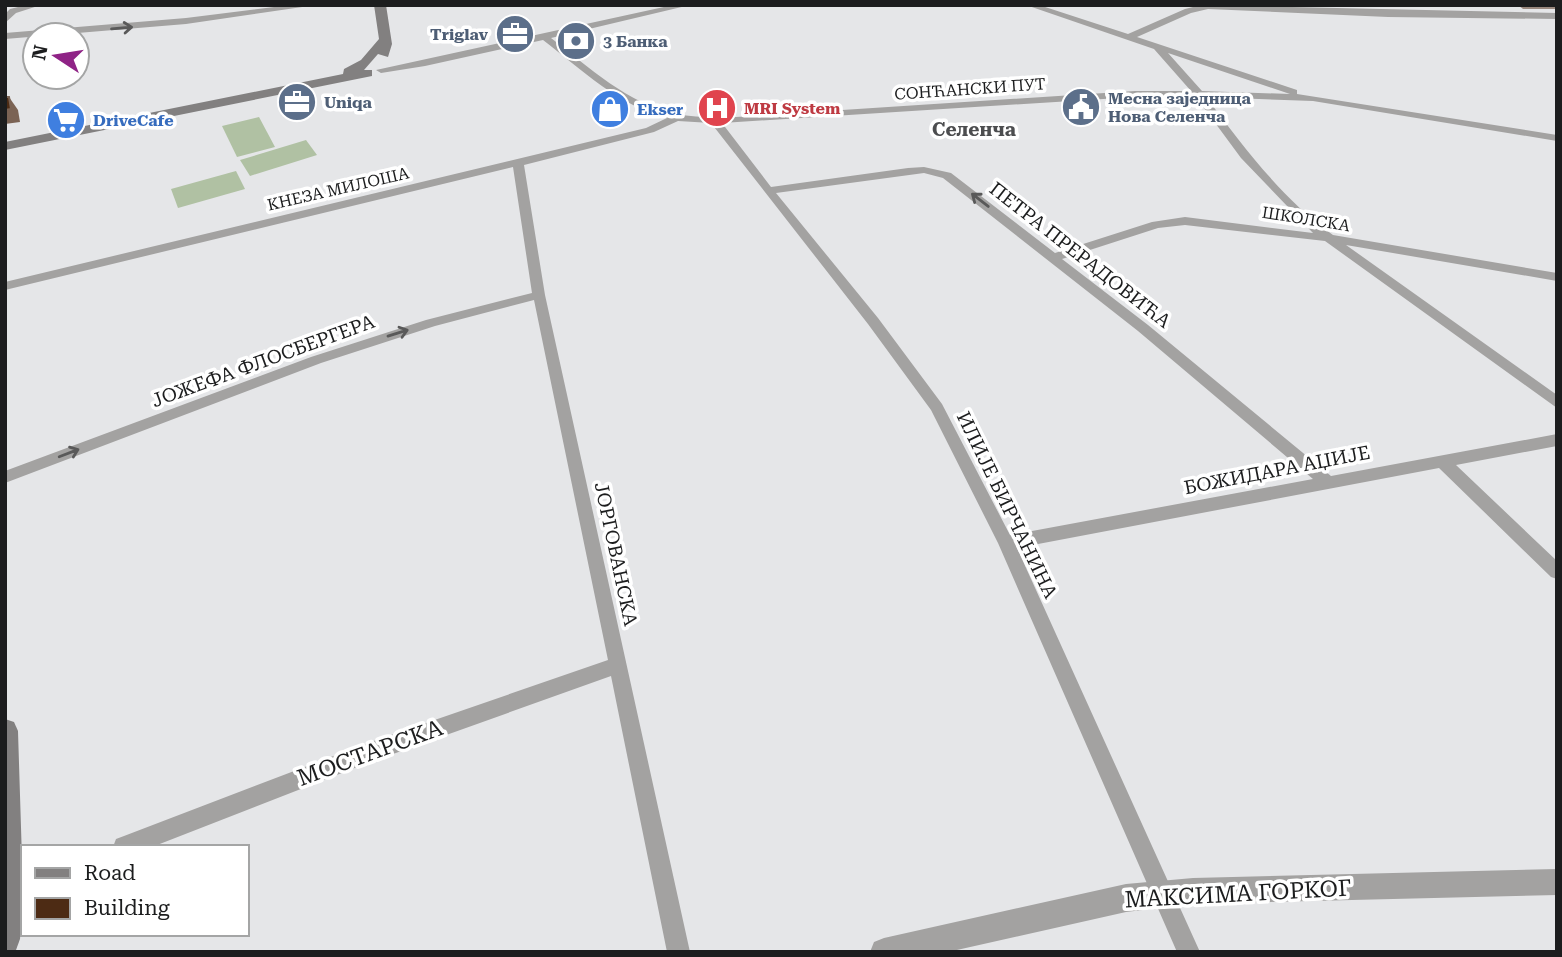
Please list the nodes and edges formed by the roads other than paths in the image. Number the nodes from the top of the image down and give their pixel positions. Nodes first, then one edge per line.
1 (37, 5) edge
2 (312, 5) edge
3 (380, 5) edge
4 (686, 5) edge
5 (1036, 6) edge
6 (1207, 6) edge
7 (1557, 16) edge
8 (5, 20) edge
9 (5, 36) edge
10 (545, 37) junction
11 (1128, 38) junction
12 (1157, 47) junction
13 (373, 67) junction
14 (1198, 93) junction
15 (1313, 98) junction
16 (676, 118) junction
17 (714, 120) junction
18 (1557, 138) edge
19 (5, 146) edge
20 (518, 163) junction
21 (768, 191) junction
22 (1328, 238) junction
23 (1054, 257) junction
24 (1557, 277) edge
25 (5, 286) edge
26 (539, 295) junction
27 (1557, 403) edge
28 (1557, 440) edge
29 (1442, 461) junction
30 (5, 477) edge
31 (1327, 482) junction
32 (1006, 543) junction
33 (1557, 572) edge
34 (618, 665) junction
35 (5, 732) edge
36 (129, 845) edge
37 (1557, 882) edge
38 (15, 889) edge
39 (1164, 894) junction
40 (5, 939) edge
41 (679, 952) edge
42 (884, 952) edge
43 (1189, 952) edge

1 - 8 street
9 -> 2 street
3 - 13 main road
4 - 10 street
5 - 11 street
6 - 7 street
6 - 11 street
10 - 13 street
10 - 16 street
11 - 12 street
12 - 14 street
12 - 15 street
13 - 19 main road
14 - 15 street, СОНЋАНСКИ ПУТ
14 - 17 street, СОНЋАНСКИ ПУТ
14 - 22 street
15 - 18 street, СОНЋАНСКИ ПУТ
16 - 17 street, СОНЋАНСКИ ПУТ
16 - 20 street, КНЕЗА МИЛОША
17 - 21 street, ИЛИЈЕ БИРЧАНИНА
20 - 25 street, КНЕЗА МИЛОША
20 - 26 street, ЈОРГОВАНСКА
23 -> 21 street, ПЕТРА ПРЕРАДОВИЋА
21 - 32 street, ИЛИЈЕ БИРЧАНИНА
22 - 23 street, ШКОЛСКА
22 - 24 street, ШКОЛСКА
22 - 27 street
23 - 31 street, ПЕТРА ПРЕРАДОВИЋА
30 -> 26 street, ЈОЖЕФА ФЛОСБЕРГЕРА
26 - 34 street, ЈОРГОВАНСКА
28 - 29 street, БОЖИДАРА АЏИЈЕ
29 - 31 street, БОЖИДАРА АЏИЈЕ
29 - 33 street
31 - 32 street, БОЖИДАРА АЏИЈЕ
32 - 39 street, ИЛИЈЕ БИРЧАНИНА
34 - 36 street, МОСТАРСКА
34 - 41 street, ЈОРГОВАНСКА
35 - 38 main road
37 - 39 street, МАКСИМА ГОРКОГ
38 - 40 main road
39 - 42 street, МАКСИМА ГОРКОГ
39 - 43 street, ИЛИЈЕ БИРЧАНИНА

